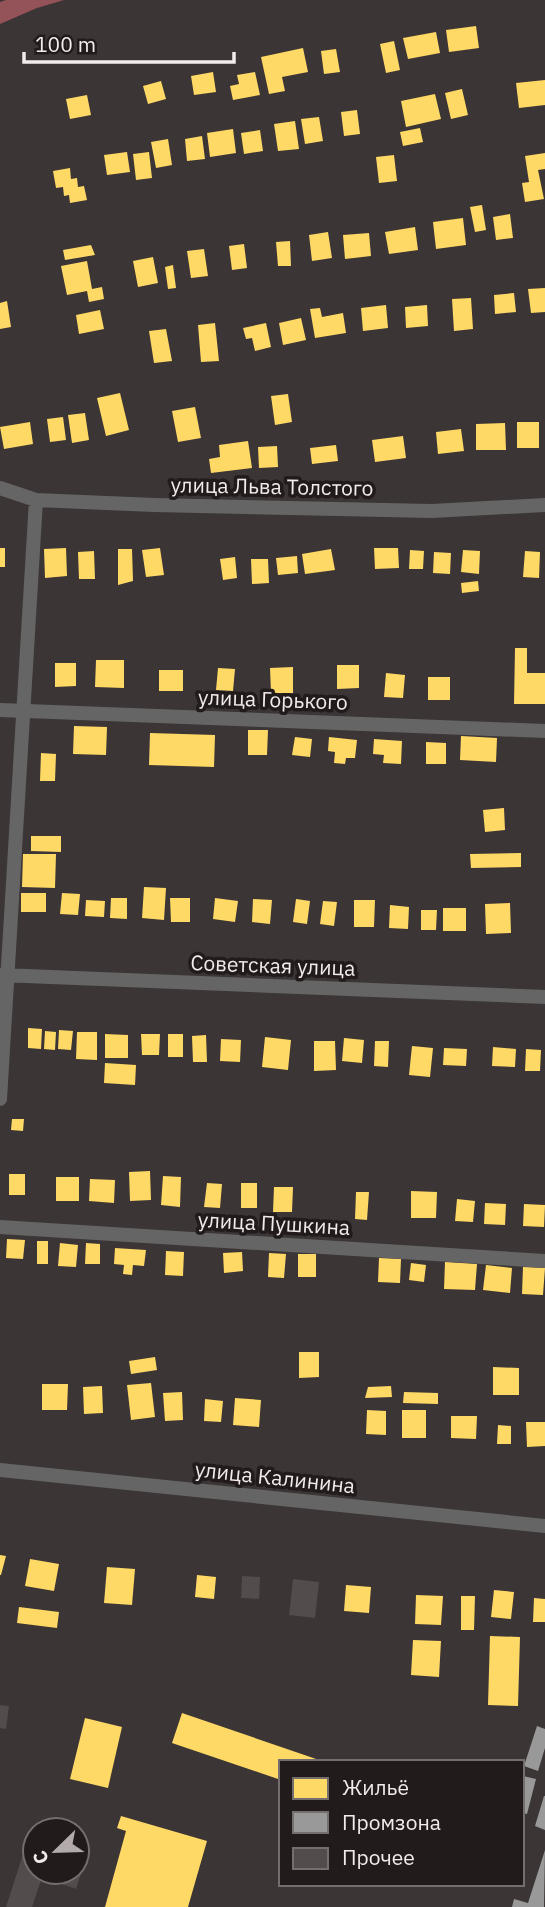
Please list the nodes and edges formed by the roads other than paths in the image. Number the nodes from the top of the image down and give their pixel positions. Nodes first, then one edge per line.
1 (0, 488) edge
2 (36, 500) junction
3 (545, 505) edge
4 (0, 710) edge
5 (25, 712) junction
6 (545, 731) edge
7 (4, 975) edge
8 (545, 997) edge
9 (0, 1099) edge
10 (0, 1227) edge
11 (545, 1261) edge
12 (0, 1470) edge
13 (545, 1526) edge

1 - 2 street, улица Льва Толстого
2 - 3 street, улица Льва Толстого
2 - 5 street
4 - 5 street, улица Горького
5 - 6 street, улица Горького
5 - 7 street
7 - 8 street, Советская улица
7 - 9 street
10 - 11 street, улица Пушкина
12 - 13 street, улица Калинина

